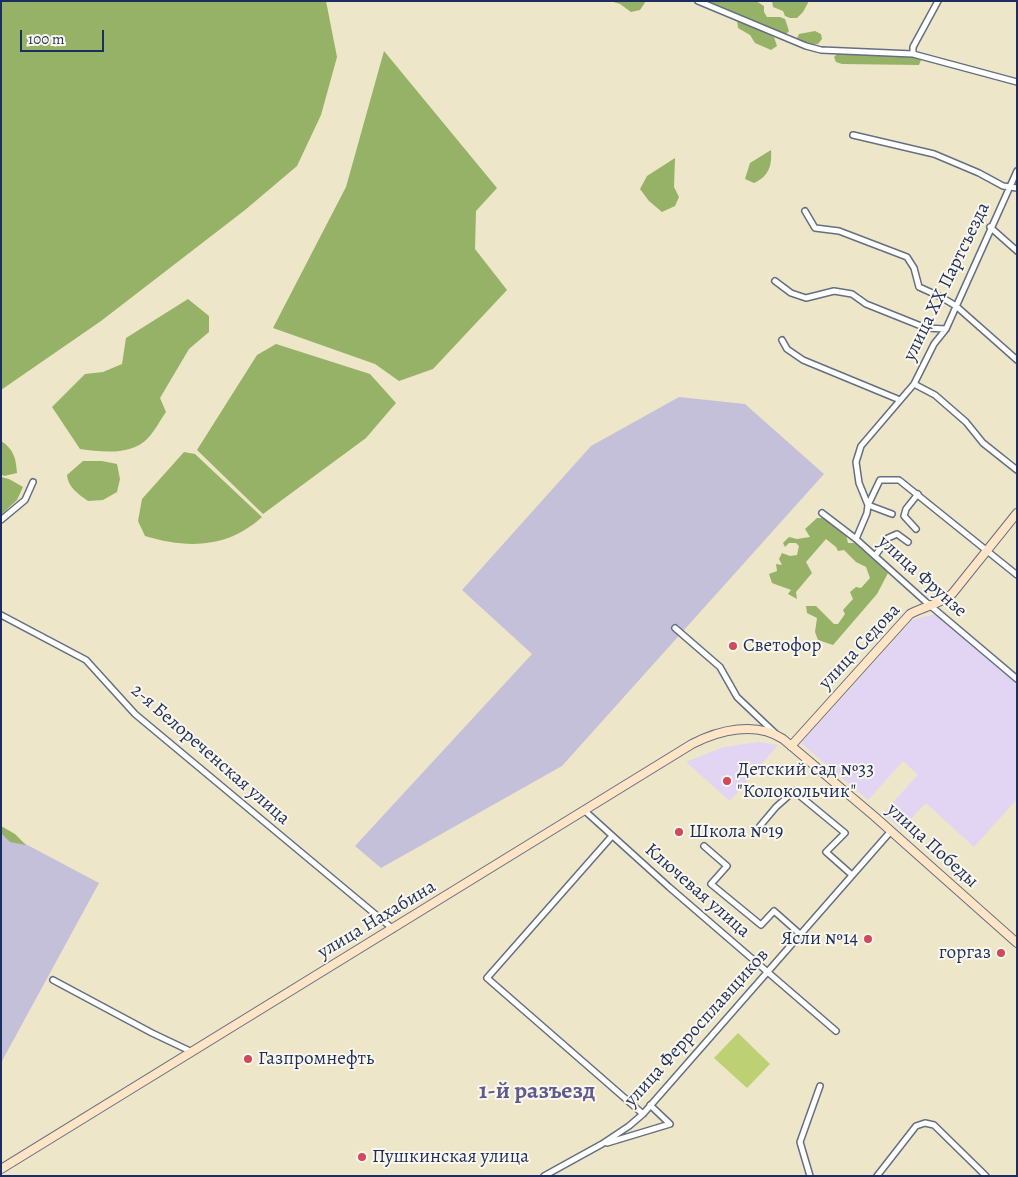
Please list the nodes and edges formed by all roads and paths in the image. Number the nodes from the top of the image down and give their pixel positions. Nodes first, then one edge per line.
1 (698, 1) edge
2 (938, 1) edge
3 (913, 54) junction
4 (1017, 82) edge
5 (853, 135) dead end
6 (1017, 171) edge
7 (1010, 186) junction
8 (1017, 188) edge
9 (805, 211) dead end
10 (990, 227) junction
11 (1017, 251) edge
12 (775, 281) dead end
13 (956, 306) junction
14 (946, 329) junction
15 (782, 340) dead end
16 (1017, 360) edge
17 (914, 384) junction
18 (900, 400) junction
19 (1017, 470) edge
20 (33, 482) dead end
21 (918, 494) junction
22 (868, 505) junction
23 (1017, 512) edge
24 (822, 513) dead end
25 (892, 514) dead end
26 (1, 520) edge
27 (916, 529) dead end
28 (856, 539) junction
29 (908, 542) dead end
30 (987, 550) junction
31 (875, 556) junction
32 (1017, 575) edge
33 (930, 606) junction
34 (1, 615) edge
35 (675, 628) dead end
36 (1017, 680) edge
37 (778, 736) junction
38 (792, 746) junction
39 (585, 811) junction
40 (760, 826) dead end
41 (891, 830) junction
42 (612, 836) junction
43 (704, 846) dead end
44 (852, 875) junction
45 (393, 930) junction
46 (800, 934) junction
47 (1017, 943) edge
48 (767, 972) junction
49 (53, 980) dead end
50 (836, 1031) dead end
51 (190, 1051) junction
52 (820, 1086) dead end
53 (650, 1105) junction
54 (643, 1114) junction
55 (602, 1144) junction
56 (1, 1170) edge
57 (544, 1176) edge
58 (810, 1176) edge
59 (877, 1176) edge
60 (986, 1176) edge

1 - 3 street
2 - 3 street
3 - 4 street
5 - 7 street
6 - 7 street, улица XX Партсъезда
7 - 8 street
7 - 10 street, улица XX Партсъезда
9 - 13 street
10 - 11 street
10 - 13 street, улица XX Партсъезда
12 - 14 street
13 - 14 street, улица XX Партсъезда
13 - 16 street
14 - 17 street, улица XX Партсъезда
15 - 18 street
17 - 18 street, улица XX Партсъезда
17 - 19 street
18 - 22 street, улица XX Партсъезда
20 - 26 street
21 - 22 street, улица Фрунзе
21 - 27 street
21 - 30 street
22 - 25 street
22 - 28 street, улица Фрунзе
23 - 30 main road, улица Седова
24 - 28 street
28 - 31 street, улица Фрунзе
29 - 31 street
30 - 32 street
30 - 33 main road, улица Седова
31 - 33 street, улица Фрунзе
33 - 36 street, улица Фрунзе
33 - 38 main road, улица Седова
34 - 45 street, 2-я Белореченская улица
35 - 37 street
37 - 38 main road, улица Победы
37 - 39 main road, улица Нахабина
38 - 41 main road, улица Победы
39 - 42 street, Ключевая улица
39 - 45 main road, улица Нахабина
40 - 44 street
41 - 44 street, улица Ферросплавщиков
41 - 47 main road, улица Победы
42 - 48 street, Ключевая улица
42 - 54 street
43 - 46 street
44 - 46 street, улица Ферросплавщиков
45 - 51 main road, улица Нахабина
46 - 48 street, улица Ферросплавщиков
48 - 50 street, Ключевая улица
48 - 53 street, улица Ферросплавщиков
49 - 51 street
51 - 56 main road, улица Нахабина
52 - 58 street
53 - 54 street, улица Ферросплавщиков
53 - 55 street
54 - 55 street, улица Ферросплавщиков
55 - 57 street, улица Ферросплавщиков
59 - 60 street

